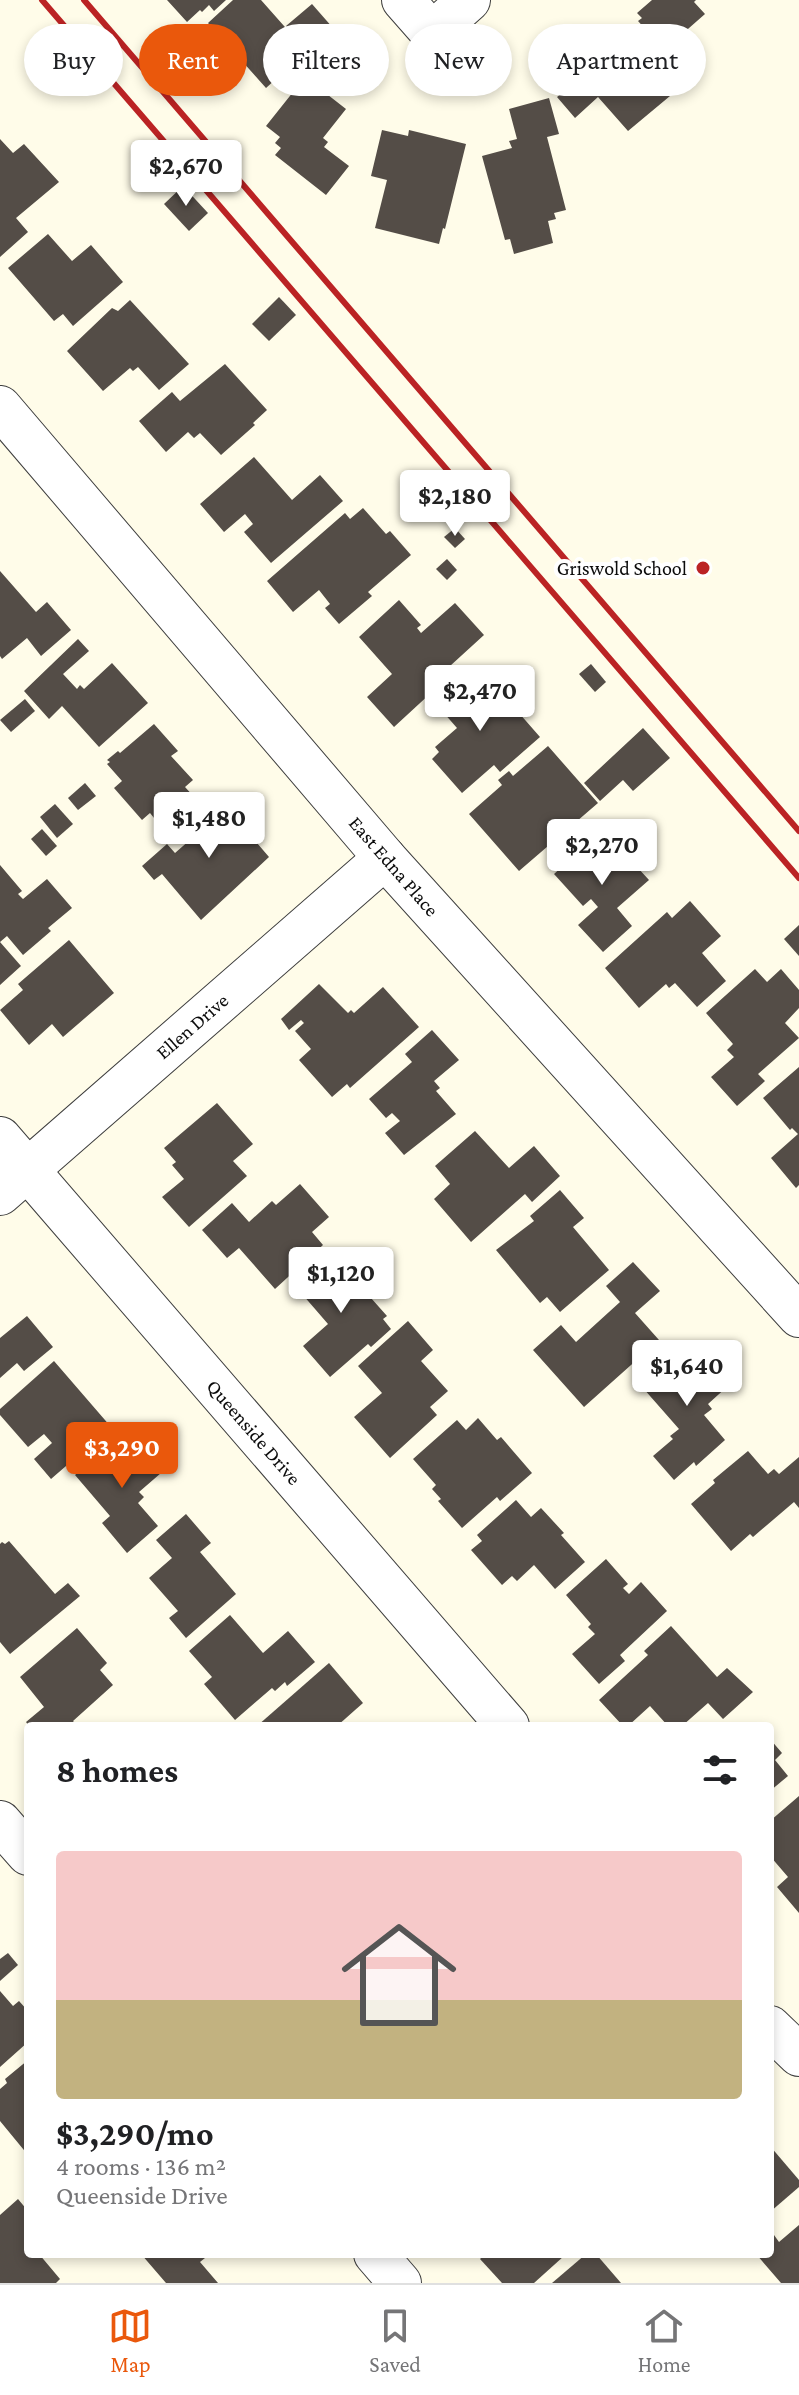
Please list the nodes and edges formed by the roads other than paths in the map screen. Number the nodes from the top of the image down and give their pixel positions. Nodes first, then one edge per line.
1 (403, 0) edge
2 (469, 0) edge
3 (0, 407) edge
4 (385, 858) junction
5 (0, 1138) edge
6 (14, 1182) edge
7 (799, 1316) edge
8 (504, 1722) edge
9 (0, 1822) edge
10 (24, 1849) edge
11 (774, 2031) edge
12 (799, 2055) edge
13 (378, 2258) edge
14 (400, 2283) edge

1 - 2 street
3 - 4 street, East Edna Place
4 - 6 street, Ellen Drive
4 - 7 street, East Edna Place
5 - 6 street, Queenside Drive
6 - 8 street, Queenside Drive
9 - 10 street
11 - 12 street
13 - 14 street

